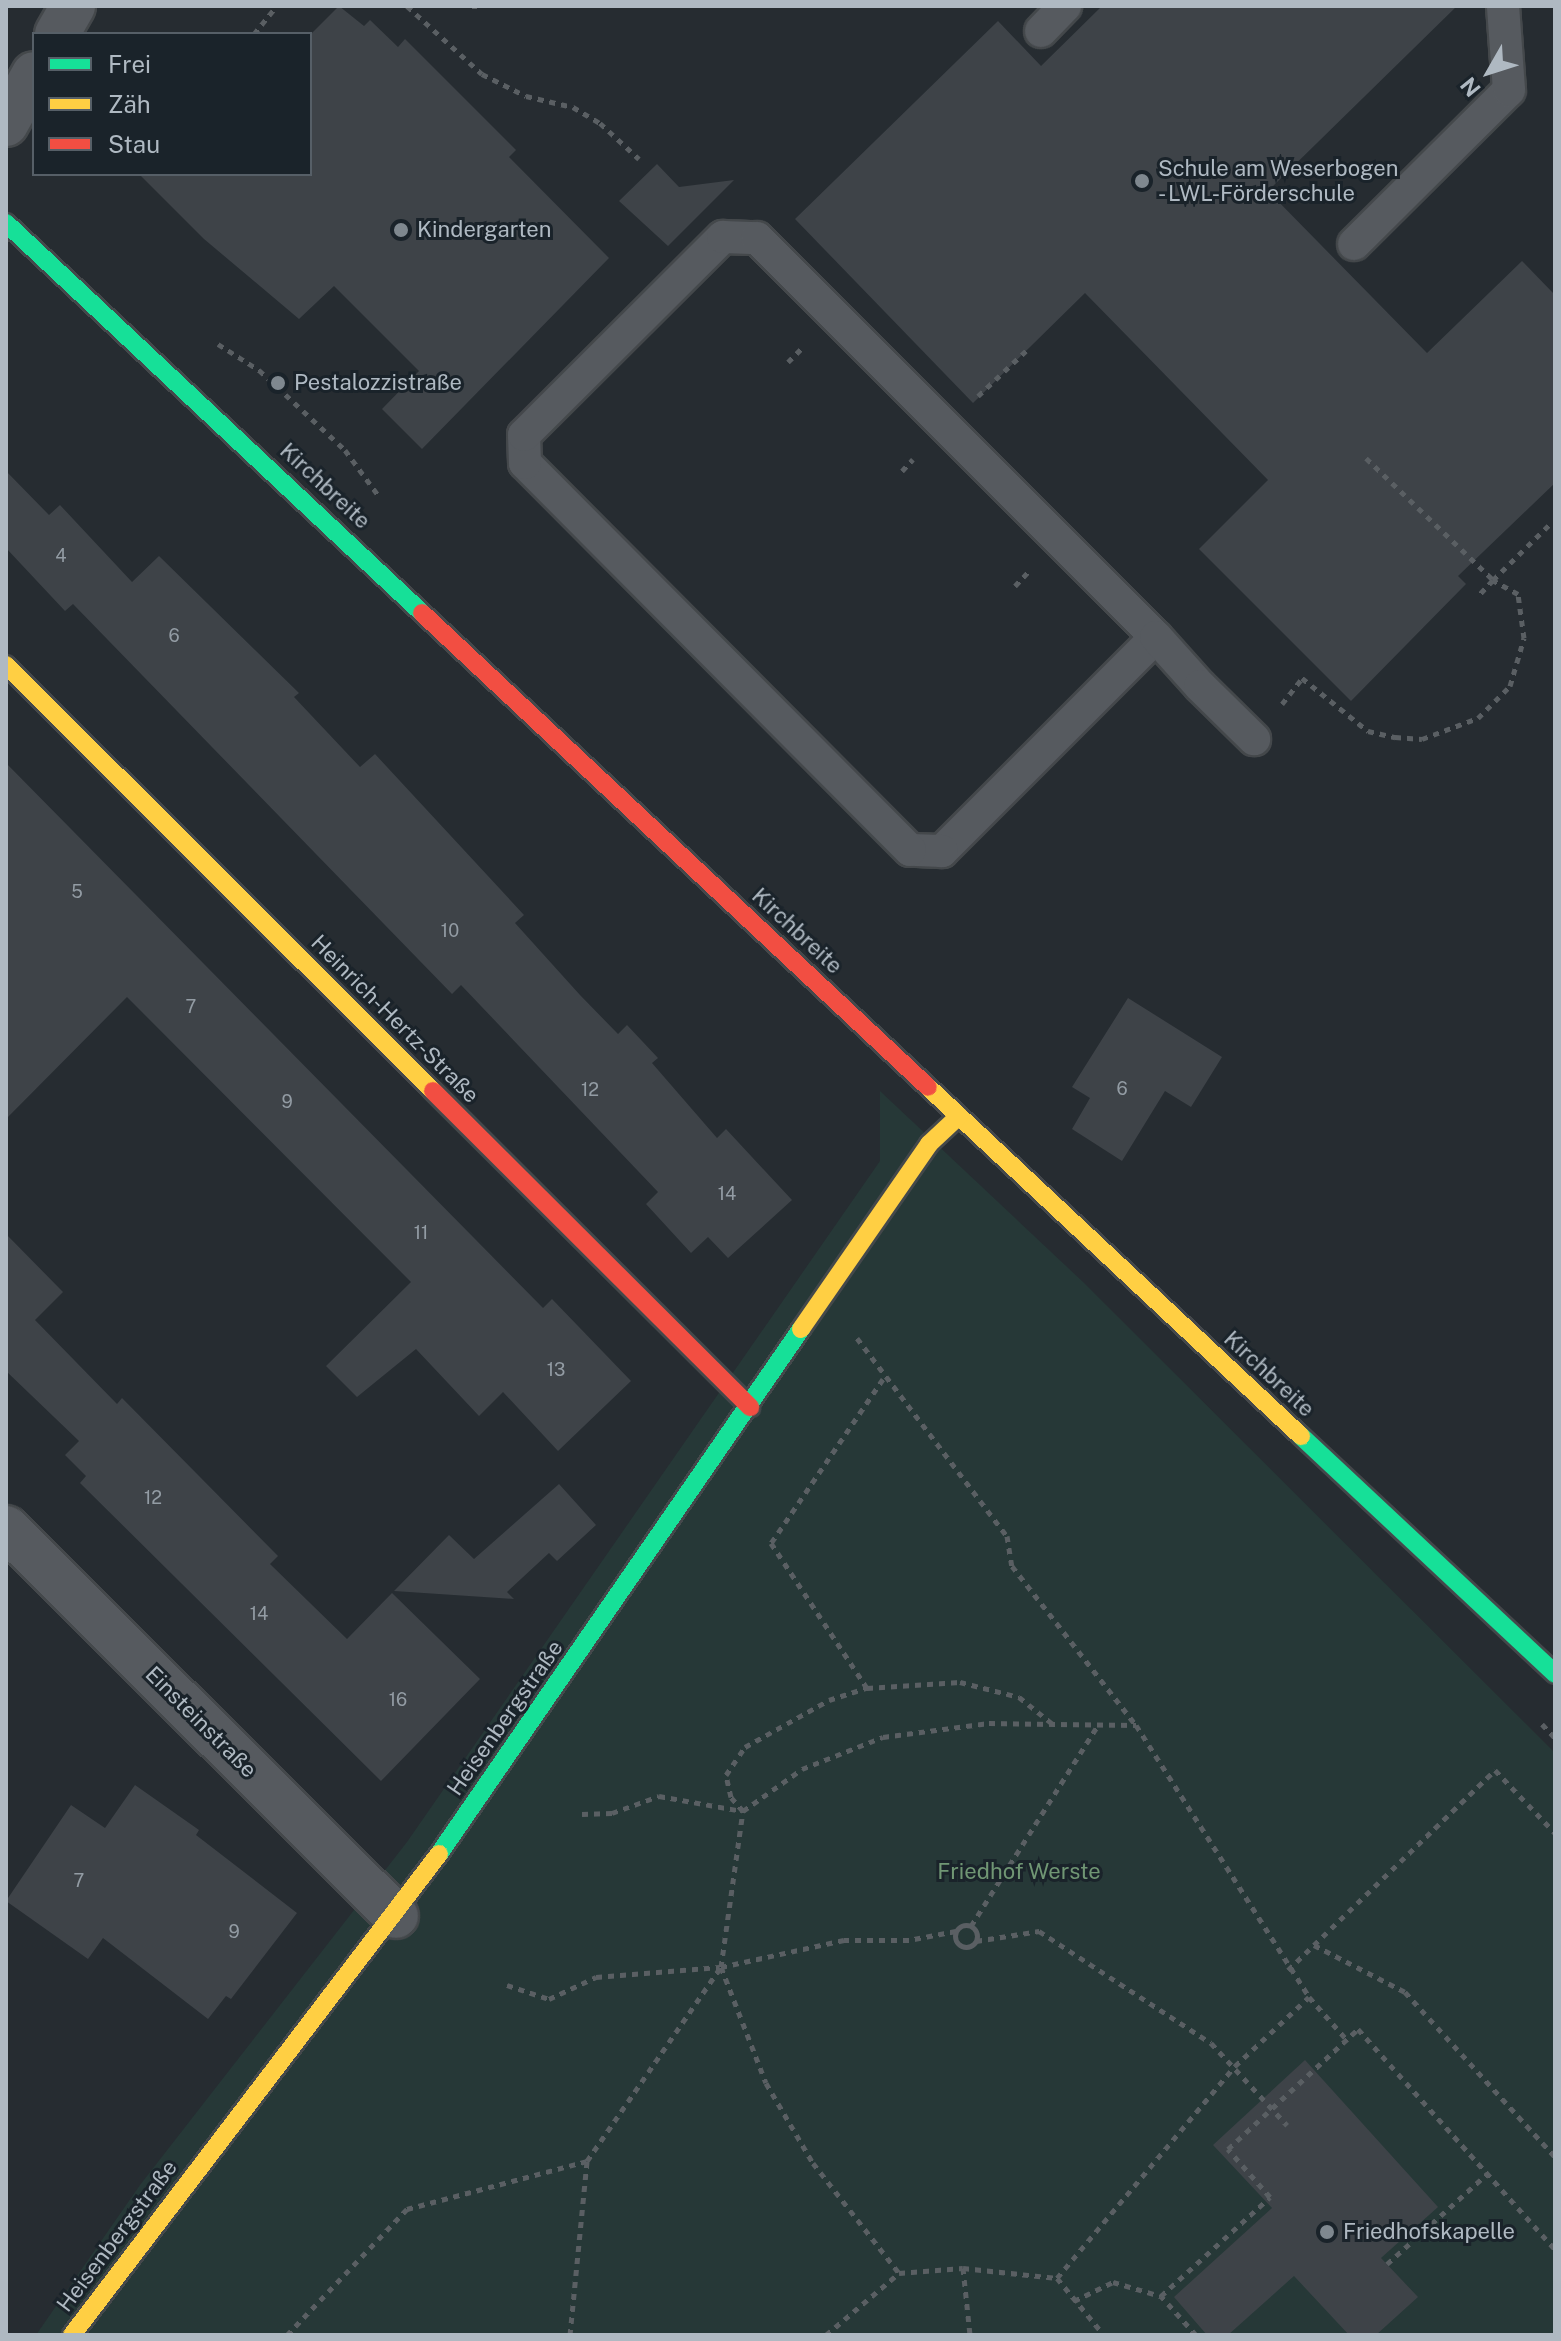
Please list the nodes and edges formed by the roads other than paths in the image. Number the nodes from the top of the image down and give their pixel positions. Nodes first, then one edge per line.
1 (73, 6) edge
2 (1065, 6) edge
3 (1503, 6) edge
4 (1041, 31) dead end
5 (58, 32) edge
6 (32, 78) edge
7 (6, 124) edge
8 (6, 223) edge
9 (1354, 244) dead end
10 (1156, 637) junction
11 (6, 665) edge
12 (1254, 739) road end
13 (959, 1116) junction
14 (750, 1407) junction
15 (6, 1528) edge
16 (1555, 1674) edge
17 (396, 1916) junction
18 (72, 2335) edge

1 - 5 street
2 - 4 lane
3 - 9 lane
6 - 7 street
8 - 13 street, Kirchbreite
10 - 10 lane
10 - 12 lane
11 - 14 street, Heinrich-Hertz-Straße
13 - 14 street, Heisenbergstraße
13 - 16 street, Kirchbreite
14 - 17 street, Heisenbergstraße
15 - 17 street, Einsteinstraße
17 - 18 street, Heisenbergstraße

